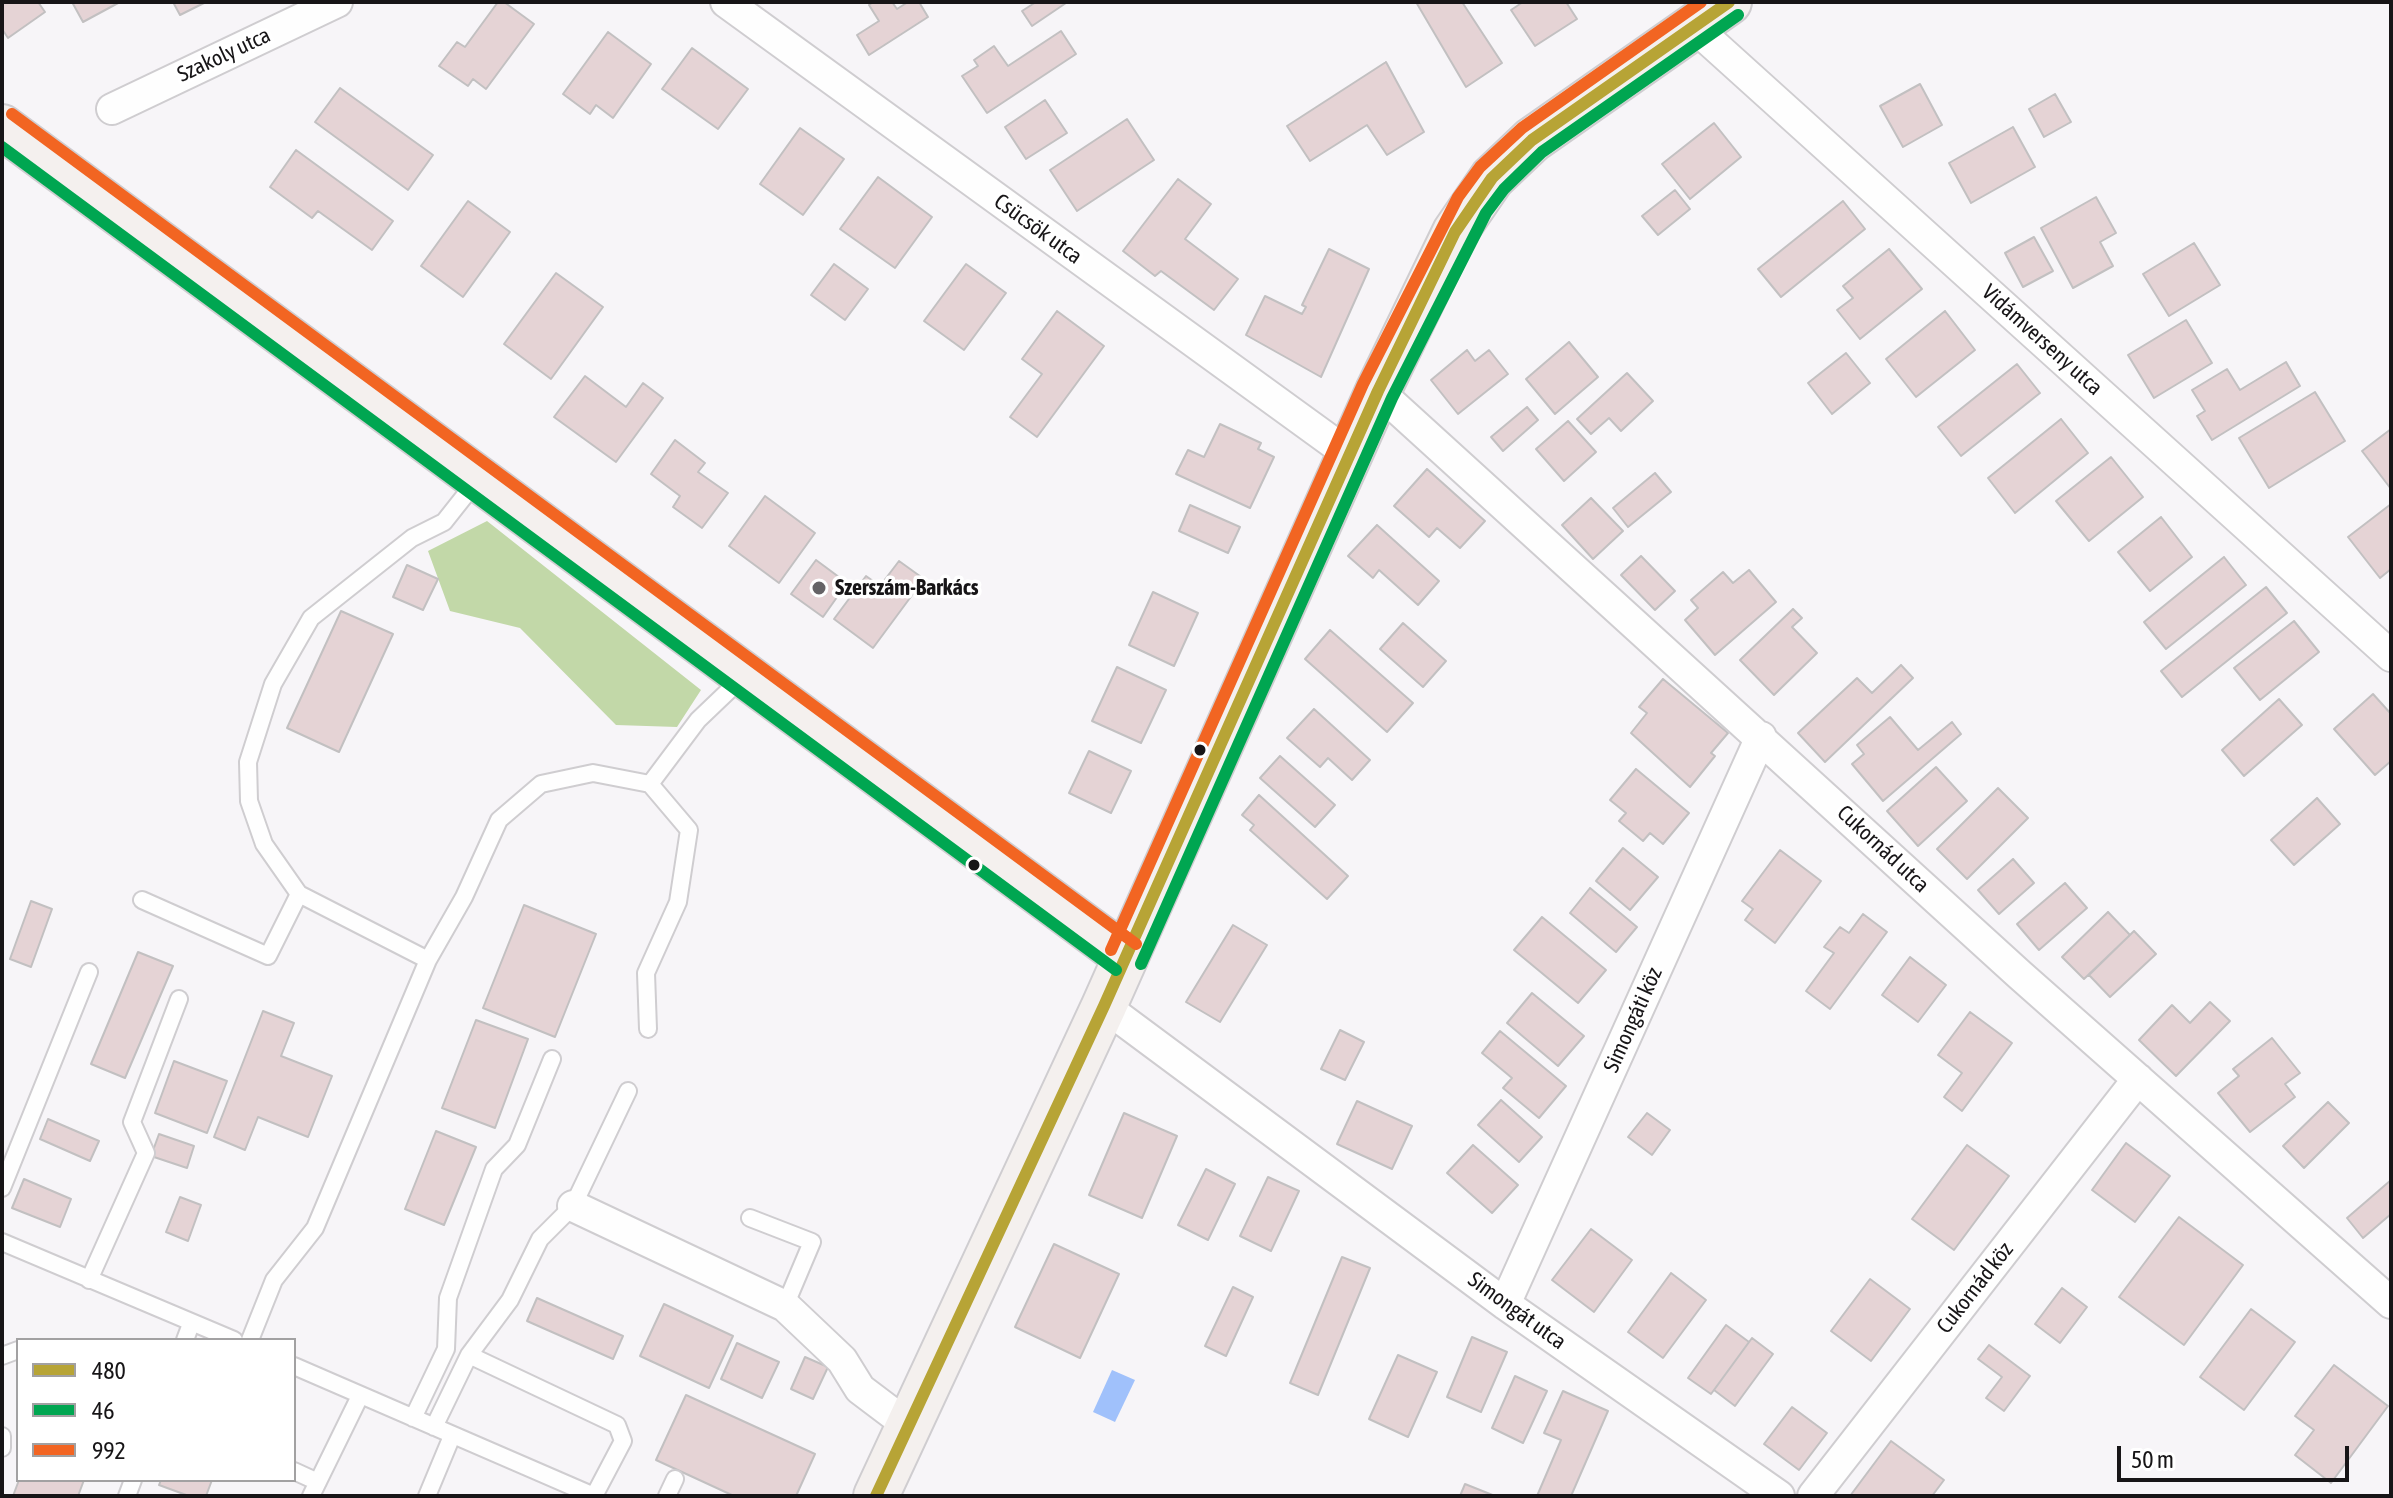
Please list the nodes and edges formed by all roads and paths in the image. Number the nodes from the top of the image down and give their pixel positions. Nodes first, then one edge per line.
1 (337, 2) edge
2 (726, 2) edge
3 (1729, 2) edge
4 (1692, 25) junction
5 (112, 109) dead end
6 (2, 127) edge
7 (1378, 391) junction
8 (1350, 455) junction
9 (479, 478) junction
10 (2391, 656) edge
11 (745, 675) junction
12 (1761, 737) junction
13 (650, 784) junction
14 (299, 894) junction
15 (142, 900) dead end
16 (1126, 957) junction
17 (428, 960) junction
18 (89, 972) dead end
19 (179, 999) dead end
20 (1104, 1006) junction
21 (648, 1029) dead end
22 (552, 1059) dead end
23 (2138, 1079) junction
24 (628, 1091) dead end
25 (2, 1188) edge
26 (573, 1206) junction
27 (750, 1218) dead end
28 (2, 1242) edge
29 (89, 1280) junction
30 (2391, 1303) edge
31 (1505, 1304) junction
32 (785, 1306) junction
33 (191, 1324) junction
34 (186, 1338) edge
35 (229, 1338) edge
36 (251, 1338) edge
37 (469, 1355) junction
38 (296, 1367) edge
39 (360, 1396) junction
40 (413, 1418) junction
41 (909, 1426) junction
42 (434, 1427) junction
43 (2, 1436) edge
44 (452, 1436) junction
45 (2, 1448) edge
46 (296, 1473) edge
47 (675, 1479) dead end
48 (314, 1489) edge
49 (427, 1496) edge
50 (594, 1496) edge
51 (667, 1496) edge
52 (876, 1496) edge
53 (1779, 1496) edge
54 (1813, 1496) edge

1 - 5 street, Szakoly utca
2 - 8 street, Csücsök utca
3 - 4 main road
4 - 7 main road
4 - 10 street, Vidámverseny utca
6 - 9 main road
7 - 8 main road
7 - 12 street, Cukornád utca
8 - 16 main road
9 - 11 main road
9 - 14 lane
11 - 13 lane
11 - 16 main road
12 - 23 street, Cukornád utca
12 - 31 street, Simongáti köz
13 - 17 lane
13 - 21 lane
14 - 15 lane
14 - 17 lane
16 - 20 main road
17 - 36 lane
18 - 25 lane
19 - 29 lane
20 - 31 street, Simongát utca
20 - 41 main road
22 - 40 lane
23 - 30 street, Cukornád utca
23 - 54 street, Cukornád köz
24 - 26 lane
26 - 32 street
26 - 37 lane
27 - 32 lane
28 - 29 lane
29 - 33 lane
31 - 53 street, Simongát utca
32 - 41 street
33 - 34 lane
33 - 35 lane
37 - 42 lane
37 - 50 lane
38 - 39 lane
39 - 40 lane
39 - 48 lane
40 - 42 lane
41 - 52 main road
42 - 44 lane
43 - 45 lane
44 - 49 lane
44 - 50 lane
46 - 48 lane
47 - 51 lane

